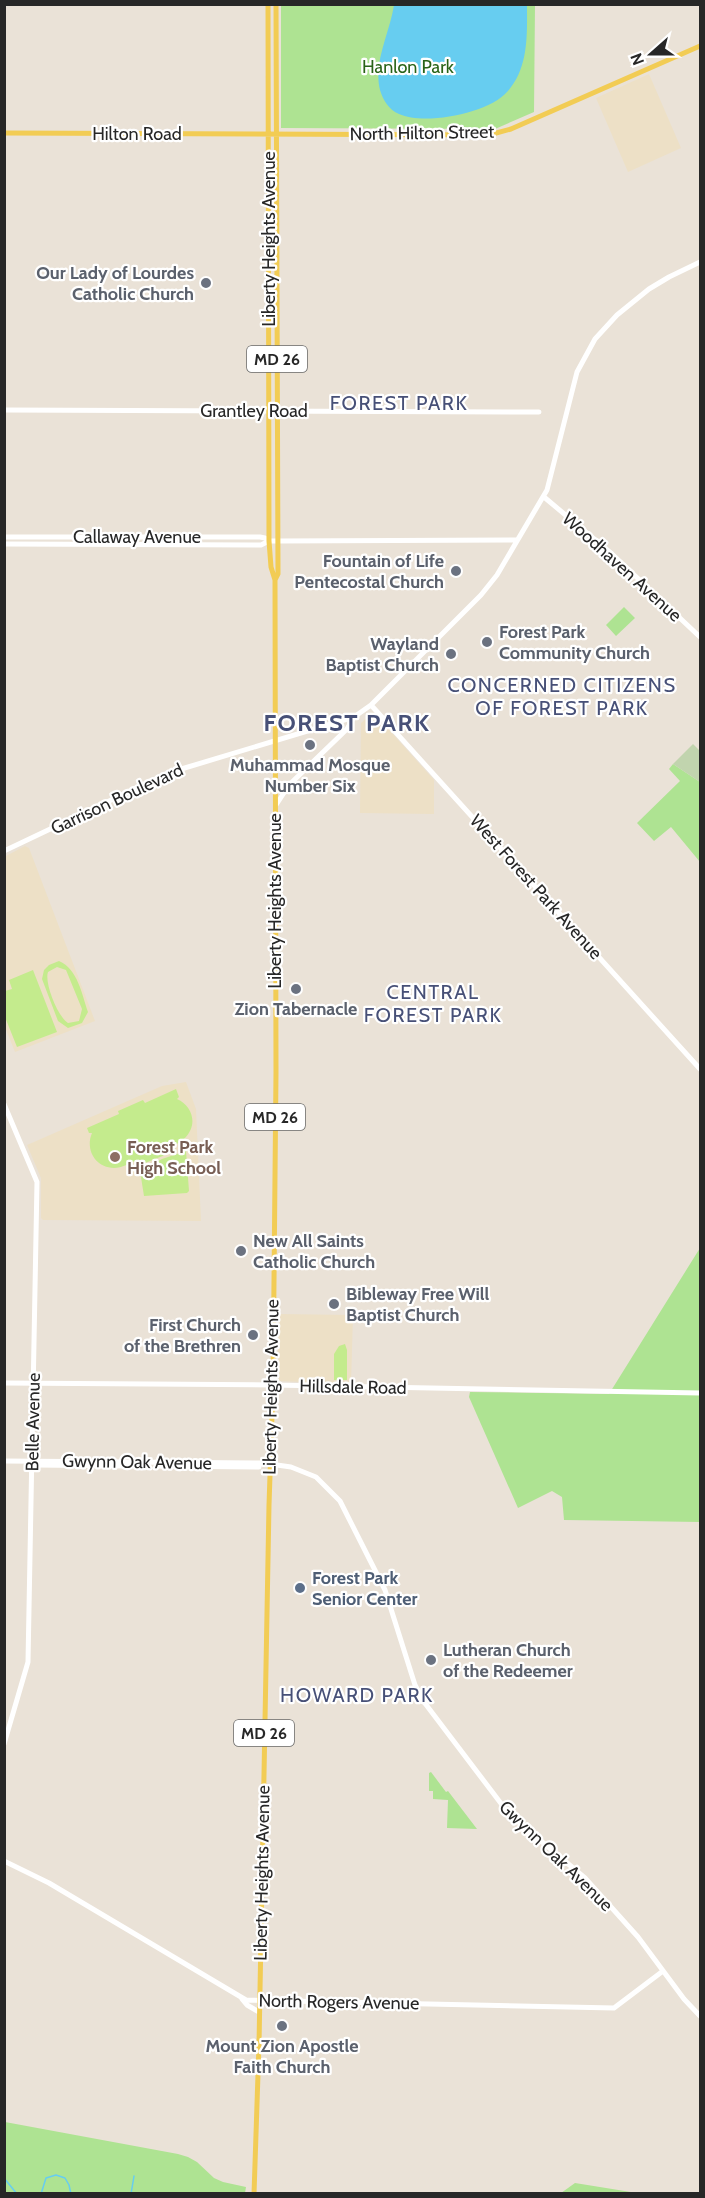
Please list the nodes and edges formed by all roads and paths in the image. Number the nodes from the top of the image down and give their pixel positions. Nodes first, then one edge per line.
1 (268, 4) edge
2 (276, 4) edge
3 (700, 46) edge
4 (4, 134) edge
5 (276, 134) junction
6 (269, 135) junction
7 (700, 262) edge
8 (4, 410) edge
9 (269, 411) junction
10 (277, 411) junction
11 (539, 412) dead end
12 (544, 497) junction
13 (4, 537) edge
14 (517, 540) junction
15 (269, 541) junction
16 (278, 541) junction
17 (4, 544) edge
18 (275, 580) junction
19 (700, 637) edge
20 (371, 705) junction
21 (354, 717) junction
22 (274, 740) junction
23 (275, 806) junction
24 (4, 851) edge
25 (700, 1069) edge
26 (4, 1104) edge
27 (4, 1383) edge
28 (33, 1384) junction
29 (273, 1385) junction
30 (700, 1393) edge
31 (4, 1462) edge
32 (32, 1463) junction
33 (270, 1465) junction
34 (4, 1744) edge
35 (4, 1861) edge
36 (663, 1971) junction
37 (241, 1998) junction
38 (259, 2001) junction
39 (259, 2012) junction
40 (700, 2016) edge
41 (254, 2193) edge

1 - 6 main road, Liberty Heights Avenue / MD 26
2 - 5 main road, Liberty Heights Avenue / MD 26
3 - 5 main road, North Hilton Street
4 - 6 main road, Hilton Road
5 - 6 main road, North Hilton Street
5 - 10 main road, Liberty Heights Avenue / MD 26
6 - 9 main road, Liberty Heights Avenue / MD 26
7 - 12 street, Garrison Boulevard
8 - 9 street, Grantley Road
9 - 10 street, Grantley Road
9 - 15 main road, Liberty Heights Avenue / MD 26
10 - 11 street, Grantley Road
10 - 16 main road, Liberty Heights Avenue / MD 26
12 - 14 street, Garrison Boulevard
12 - 19 street, Woodhaven Avenue
13 - 15 street, Callaway Avenue
14 - 16 street, Callaway Avenue
14 - 20 street, Garrison Boulevard
15 - 16 street, Callaway Avenue
15 - 17 street, Callaway Avenue
15 - 18 main road, Liberty Heights Avenue
16 - 18 main road, Liberty Heights Avenue
18 - 22 main road, Liberty Heights Avenue / MD 26
20 - 21 street, Garrison Boulevard
20 - 25 street, West Forest Park Avenue
21 - 22 street, Garrison Boulevard
21 - 23 street
22 - 23 main road, Liberty Heights Avenue / MD 26
22 - 24 street, Garrison Boulevard
23 - 29 main road, Liberty Heights Avenue / MD 26
26 - 28 street, Belle Avenue
27 - 28 street, Hillsdale Road
28 - 29 street, Hillsdale Road
28 - 32 street, Belle Avenue
29 - 30 street, Hillsdale Road
29 - 33 main road, Liberty Heights Avenue / MD 26
31 - 32 street, Gwynn Oak Avenue
32 - 33 street, Gwynn Oak Avenue
32 - 34 street, Belle Avenue
33 - 36 street, Gwynn Oak Avenue
33 - 38 main road, Liberty Heights Avenue / MD 26
35 - 37 street, North Rogers Avenue
36 - 38 street, North Rogers Avenue
36 - 40 street, Gwynn Oak Avenue
37 - 38 street, North Rogers Avenue
37 - 39 street
38 - 39 main road, Liberty Heights Avenue / MD 26
39 - 41 main road, Liberty Heights Avenue / MD 26

